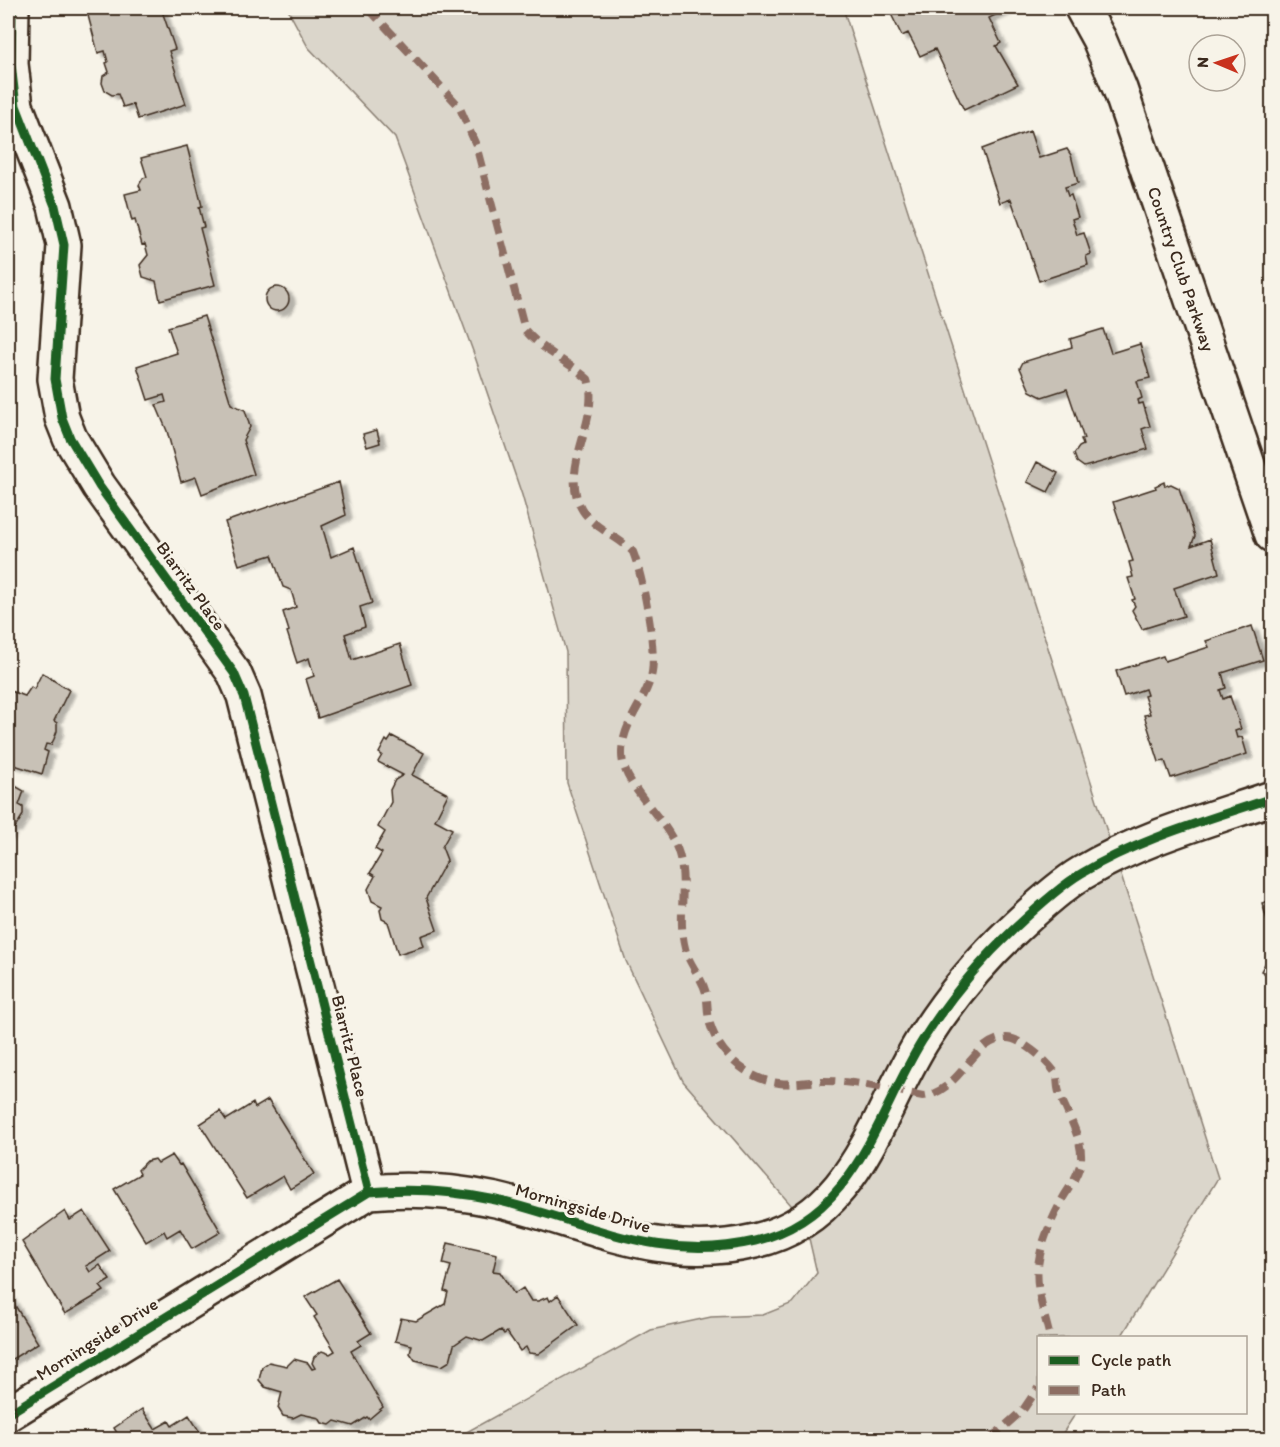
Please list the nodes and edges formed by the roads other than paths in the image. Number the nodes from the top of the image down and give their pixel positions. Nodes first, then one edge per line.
1 (12, 8) edge
2 (1082, 8) edge
3 (1272, 535) edge
4 (1272, 798) edge
5 (369, 1192) junction
6 (8, 1414) edge

1 - 5 street, Biarritz Place
2 - 3 street, Country Club Parkway
4 - 5 street, Morningside Drive
5 - 6 street, Morningside Drive

